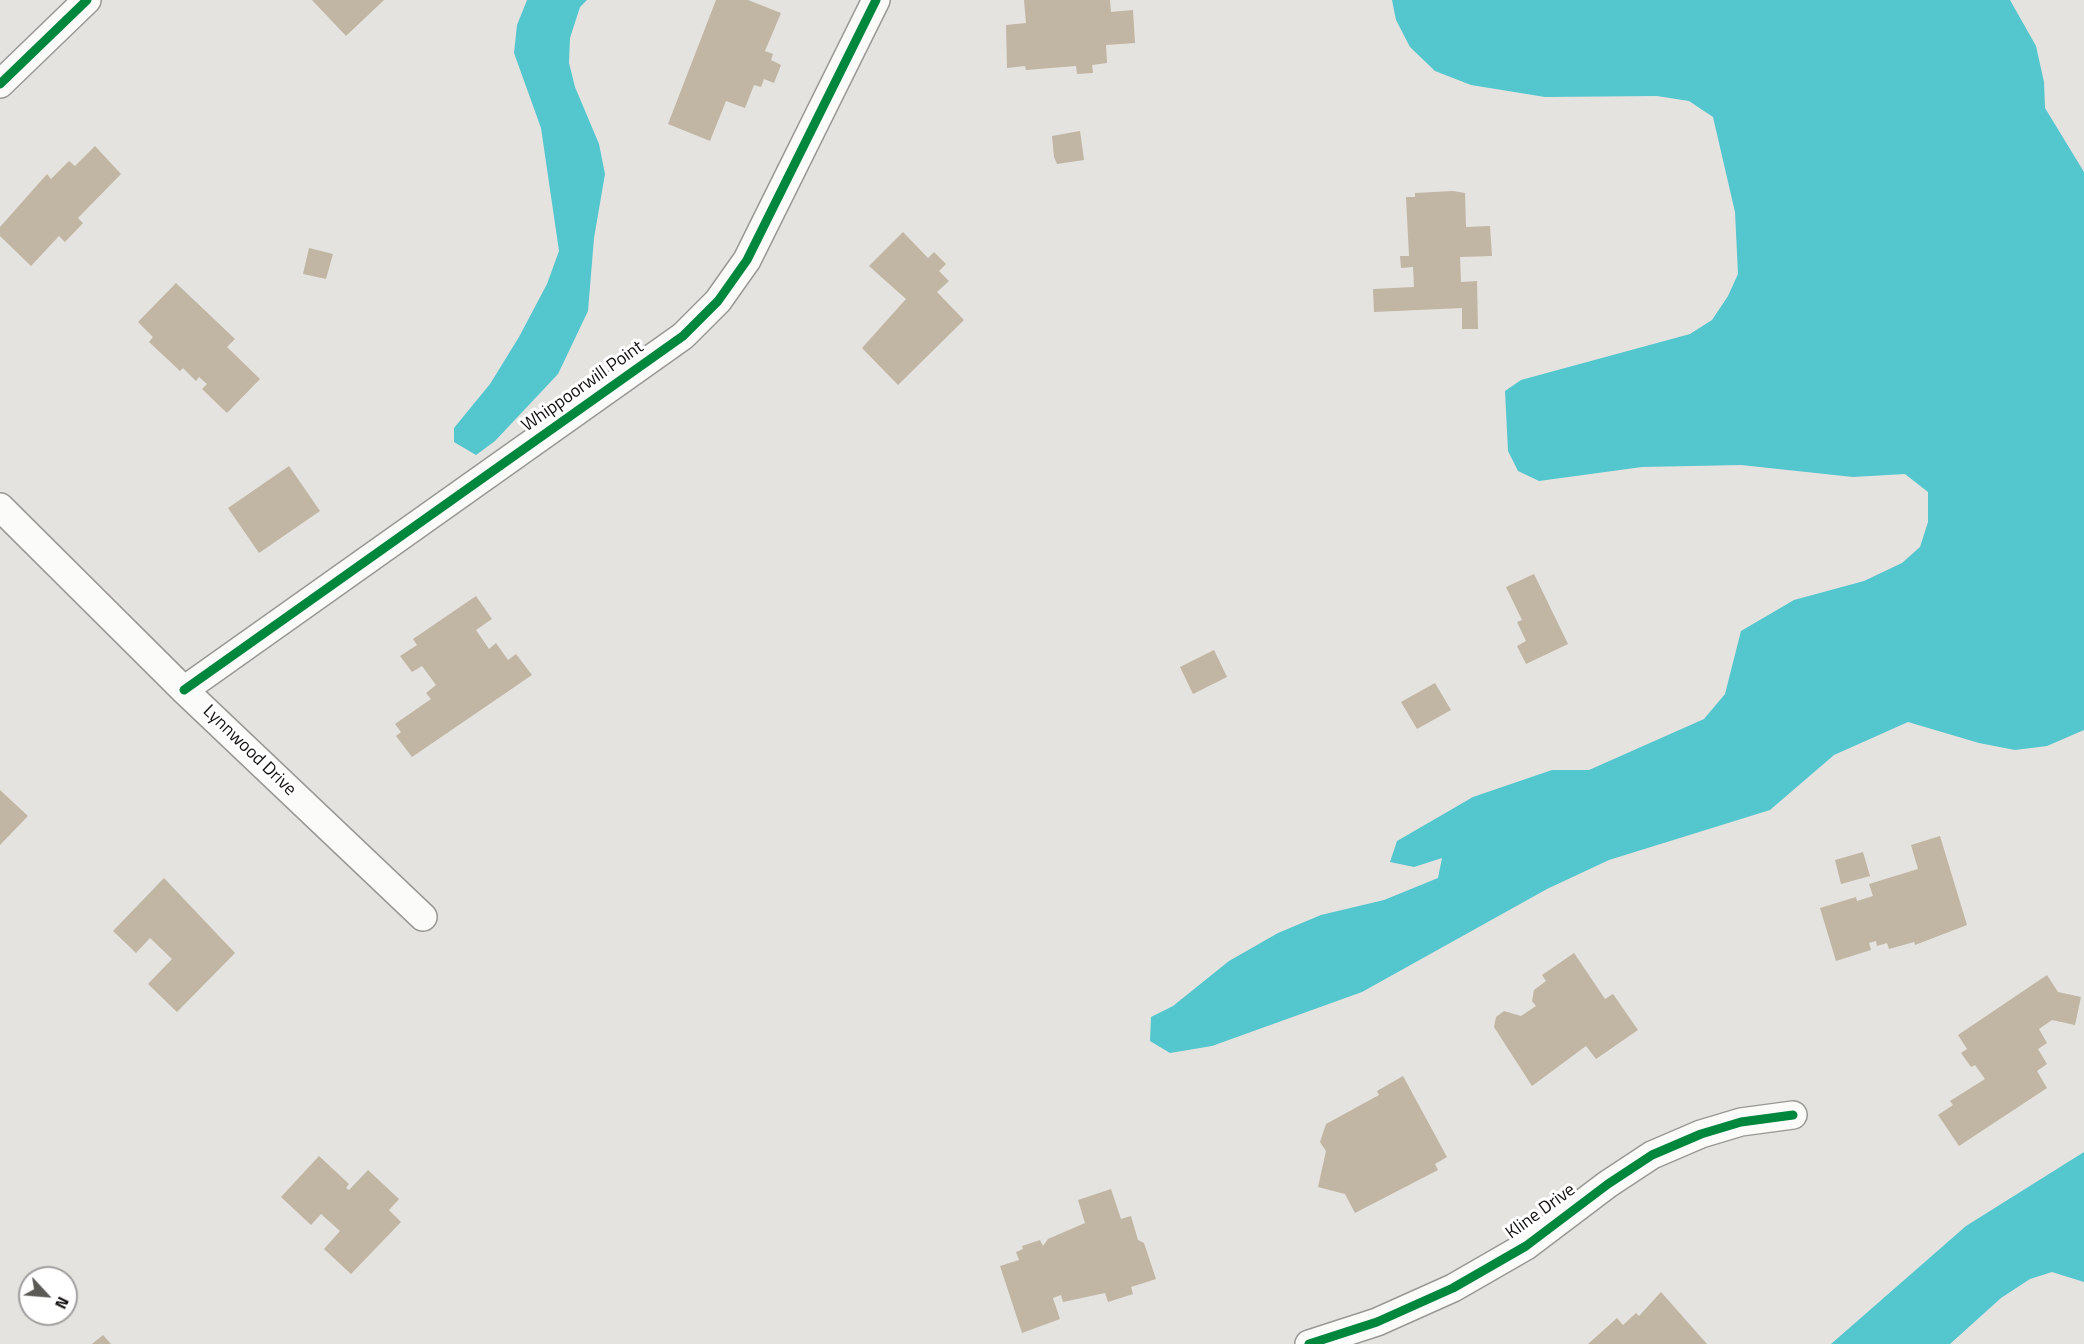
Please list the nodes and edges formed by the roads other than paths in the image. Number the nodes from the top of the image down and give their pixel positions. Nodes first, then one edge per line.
1 (87, 0) edge
2 (876, 0) edge
3 (0, 84) edge
4 (0, 507) edge
5 (184, 690) junction
6 (423, 917) dead end
7 (1793, 1115) dead end
8 (1309, 1344) edge

1 - 3 street
2 - 5 street, Whippoorwill Point
4 - 5 street, Lynnwood Drive
5 - 6 street, Lynnwood Drive
7 - 8 street, Kline Drive

